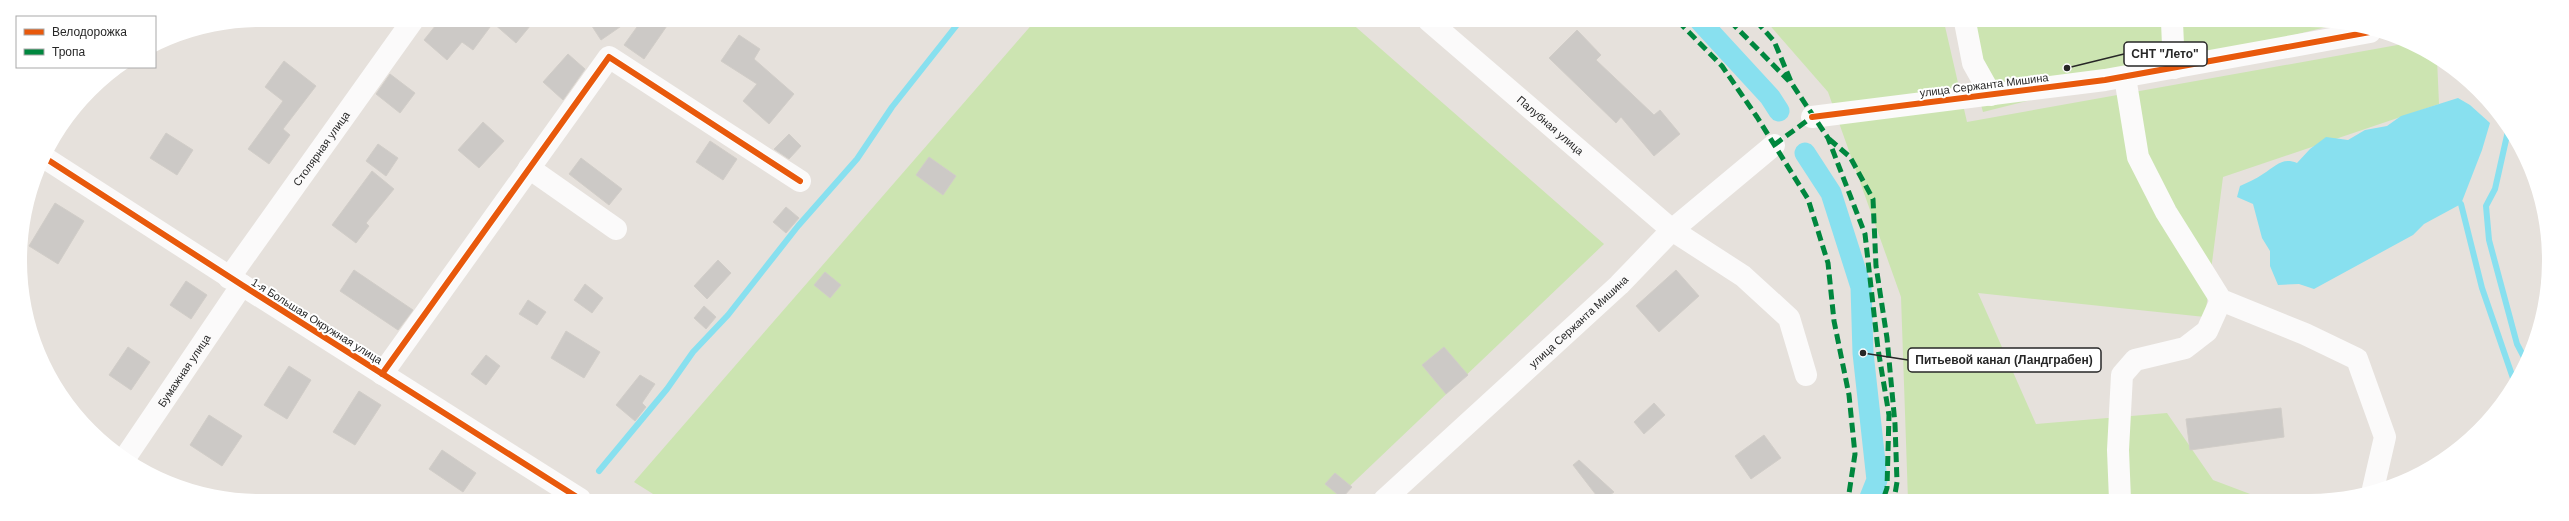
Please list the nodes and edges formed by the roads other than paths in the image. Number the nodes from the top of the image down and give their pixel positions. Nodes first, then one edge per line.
1 (408, 27) edge
2 (1436, 27) edge
3 (1966, 27) edge
4 (2172, 27) edge
5 (2363, 33) edge
6 (2174, 68) junction
7 (2125, 77) junction
8 (1991, 95) junction
9 (1812, 117) dead end
10 (1774, 145) dead end
11 (49, 161) edge
12 (529, 168) junction
13 (800, 181) dead end
14 (616, 229) dead end
15 (1672, 230) junction
16 (236, 282) junction
17 (2221, 300) junction
18 (382, 374) junction
19 (1806, 375) dead end
20 (128, 453) edge
21 (2374, 485) edge
22 (572, 494) edge
23 (1391, 494) edge
24 (2120, 494) edge

1 - 16 street, Столярная улица
2 - 15 street, Палубная улица
3 - 8 street
4 - 6 street
5 - 6 street, улица Сержанта Мишина
6 - 7 street, улица Сержанта Мишина
7 - 8 street, улица Сержанта Мишина
7 - 17 street
8 - 9 street, улица Сержанта Мишина
10 - 15 street, улица Сержанта Мишина
11 - 16 street, 1-я Большая Окружная улица
12 - 13 street
12 - 14 street
12 - 18 street
15 - 19 street, Палубная улица
15 - 23 street, улица Сержанта Мишина
16 - 18 street, 1-я Большая Окружная улица
16 - 20 street, Бумажная улица
17 - 21 street
17 - 24 street
18 - 22 street, 1-я Большая Окружная улица

